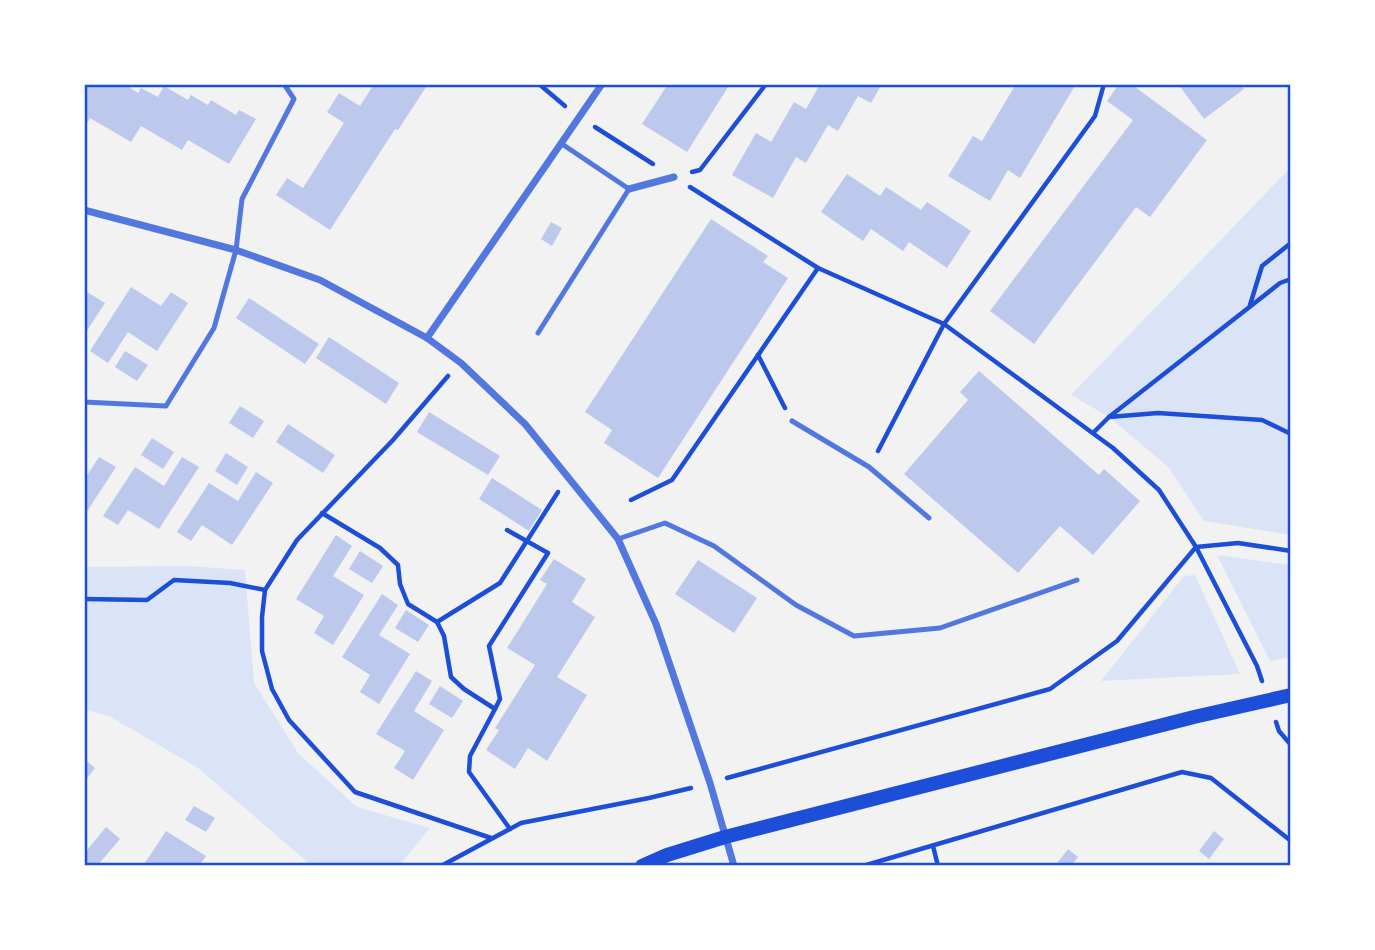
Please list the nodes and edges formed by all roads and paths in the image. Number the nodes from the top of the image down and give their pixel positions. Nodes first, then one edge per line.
1 (284, 84) edge
2 (539, 84) edge
3 (602, 84) edge
4 (766, 84) edge
5 (1104, 84) edge
6 (580, 117) junction
7 (562, 144) junction
8 (674, 177) junction
9 (629, 189) junction
10 (84, 210) edge
11 (1291, 243) edge
12 (236, 250) junction
13 (818, 268) junction
14 (1291, 279) edge
15 (1250, 306) junction
16 (944, 324) junction
17 (538, 333) dead end
18 (427, 338) junction
19 (758, 355) junction
20 (461, 363) junction
21 (84, 402) edge
22 (1109, 417) junction
23 (792, 421) joint
24 (1093, 433) junction
25 (1291, 434) edge
26 (869, 467) junction
27 (568, 477) junction
28 (631, 500) dead end
29 (322, 513) junction
30 (929, 518) dead end
31 (507, 530) dead end
32 (618, 540) junction
33 (526, 541) junction
34 (1196, 547) junction
35 (1291, 551) edge
36 (1077, 580) dead end
37 (265, 590) junction
38 (84, 600) edge
39 (437, 622) junction
40 (1266, 692) dead end
41 (1291, 695) edge
42 (495, 709) junction
43 (1275, 718) dead end
44 (1291, 745) edge
45 (709, 783) junction
46 (510, 829) junction
47 (725, 837) junction
48 (492, 838) junction
49 (1291, 841) edge
50 (933, 846) junction
51 (441, 866) edge
52 (642, 866) edge
53 (734, 866) edge
54 (863, 866) edge
55 (938, 866) edge

1 - 12 lane
2 - 6 path
3 - 6 street
4 - 8 path
5 - 16 path
6 - 7 street
6 - 8 path
7 - 9 lane
7 - 18 street
8 - 9 street
8 - 13 path
9 - 17 lane
10 - 12 street
11 - 15 path
12 - 18 street
12 - 21 lane
13 - 16 path
13 - 19 path
14 - 15 path
15 - 22 path
16 - 24 path
16 - 26 path
18 - 20 street
19 - 23 path
19 - 28 path
20 - 27 street
20 - 29 path
22 - 24 path
22 - 25 path
23 - 26 lane
24 - 34 path
26 - 30 lane
27 - 32 street
27 - 33 path
29 - 37 path
29 - 39 path
31 - 33 path
32 - 36 lane
32 - 45 street
33 - 39 path
33 - 42 path
34 - 35 path
34 - 40 path
34 - 45 path
37 - 38 path
37 - 48 path
39 - 42 path
41 - 47 main road
42 - 46 path
43 - 44 path
45 - 46 path
45 - 47 street
46 - 48 path
47 - 52 main road
47 - 53 street
48 - 51 path
49 - 50 path
50 - 54 path
50 - 55 path

